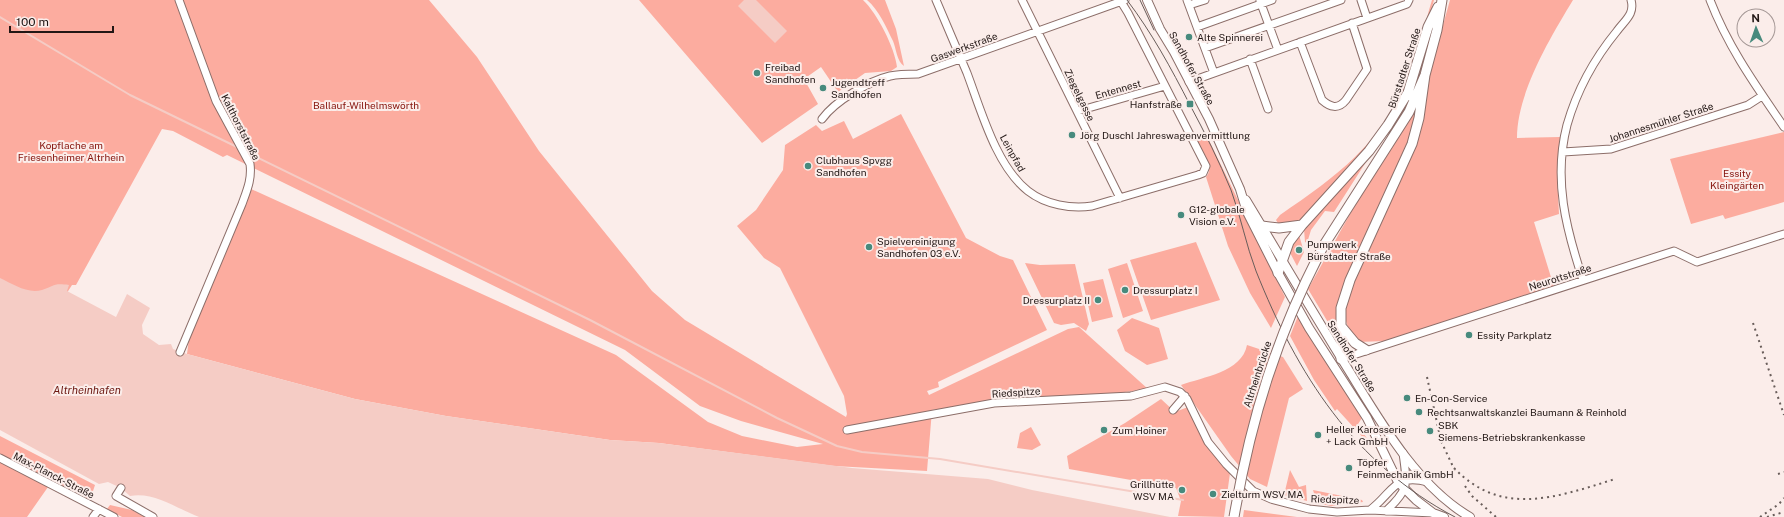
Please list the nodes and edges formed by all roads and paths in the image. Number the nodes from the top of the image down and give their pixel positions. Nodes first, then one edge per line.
1 (180, 0) edge
2 (936, 0) edge
3 (1022, 0) edge
4 (1122, 0) edge
5 (1147, 0) edge
6 (1205, 0) edge
7 (1272, 0) edge
8 (1341, 0) edge
9 (1361, 0) edge
10 (1442, 0) edge
11 (1631, 0) edge
12 (1710, 0) edge
13 (1409, 1) edge
14 (1260, 2) edge
15 (1188, 3) edge
16 (1368, 18) junction
17 (1352, 23) junction
18 (1269, 26) junction
19 (1197, 27) junction
20 (1037, 31) junction
21 (1300, 42) junction
22 (1205, 48) junction
23 (1278, 50) junction
24 (961, 59) junction
25 (1250, 59) junction
26 (1214, 73) junction
27 (1425, 75) junction
28 (1189, 82) junction
29 (1165, 86) junction
30 (1409, 91) junction
31 (1762, 96) junction
32 (1268, 109) dead end
33 (1078, 111) junction
34 (822, 119) dead end
35 (1784, 127) edge
36 (1388, 143) junction
37 (1563, 152) junction
38 (1240, 189) junction
39 (1120, 198) junction
40 (1302, 225) junction
41 (1262, 226) junction
42 (1784, 234) edge
43 (1324, 245) joint
44 (1282, 259) junction
45 (1278, 273) junction
46 (1583, 280) junction
47 (1340, 325) junction
48 (1366, 350) junction
49 (180, 352) dead end
50 (1341, 359) junction
51 (1332, 364) junction
52 (1185, 396) junction
53 (1173, 410) dead end
54 (847, 430) dead end
55 (1403, 453) junction
56 (0, 458) edge
57 (1402, 481) junction
58 (1429, 482) junction
59 (121, 488) dead end
60 (1405, 490) junction
61 (99, 509) junction
62 (1370, 510) junction
63 (1386, 511) junction
64 (1433, 513) junction
65 (93, 517) edge
66 (114, 517) edge
67 (153, 517) edge
68 (1234, 517) edge
69 (1444, 517) edge
70 (1470, 517) edge

1 - 49 street, Kalthorststraße
2 - 24 street, Leinpfad
3 - 20 street, Ziegelgasse
4 - 20 street, Gaswerkstraße
4 - 29 street
5 - 28 street, Sandhofer Straße
6 - 15 street
7 - 14 street
8 - 18 street
9 - 16 street
10 - 27 main road, Bürstadter Straße
10 - 30 main road, Bürstadter Straße
11 - 37 street
12 - 31 street
13 - 16 street
14 - 18 street
14 - 19 street
15 - 19 street
16 - 17 street
17 - 21 street
17 - 21 street
18 - 22 street
18 - 23 street
19 - 22 street
20 - 24 street, Gaswerkstraße
20 - 33 street, Ziegelgasse
21 - 23 street
22 - 26 street
23 - 25 street
24 - 34 street, Gaswerkstraße
24 - 39 street, Leinpfad
25 - 26 street
25 - 32 street
26 - 28 street
27 - 36 main road, Bürstadter Straße
27 - 47 main road
28 - 38 street, Sandhofer Straße
29 - 33 street, Entennest
29 - 39 street, Leinpfad
30 - 36 main road, Bürstadter Straße
30 - 40 main road
31 - 35 street
31 - 37 street, Johannesmühler Straße
33 - 39 street, Ziegelgasse
36 - 43 main road, Bürstadter Straße
37 - 46 street
38 - 41 street, Sandhofer Straße
38 - 45 street, Sandhofer Straße
40 - 41 main road
40 - 44 main road
41 - 44 street, Sandhofer Straße
42 - 46 street, Neurottstraße
43 - 68 main road, Altrheinbrücke, bridge
44 - 45 main road
44 - 50 street, Sandhofer Straße
45 - 51 street, Sandhofer Straße
46 - 48 street, Neurottstraße
47 - 48 main road
47 - 50 main road
48 - 50 street, Neurottstraße
50 - 51 street
50 - 55 street, Sandhofer Straße
51 - 57 street, Sandhofer Straße
52 - 53 street
52 - 54 street, Riedspitze
52 - 62 street, Riedspitze
55 - 57 street
55 - 58 street, Sandhofer Straße
56 - 61 street, Max-Planck-Straße
57 - 58 street
57 - 60 street, Sandhofer Straße
57 - 62 street, Riedspitze
58 - 70 street, Sandhofer Straße
59 - 67 street
60 - 63 street
60 - 64 street, Sandhofer Straße
61 - 65 street, Max-Planck-Straße
61 - 66 street, Max-Planck-Straße
62 - 63 street, Riedspitze
63 - 64 street, Riedspitze
64 - 69 street, Sandhofer Straße

